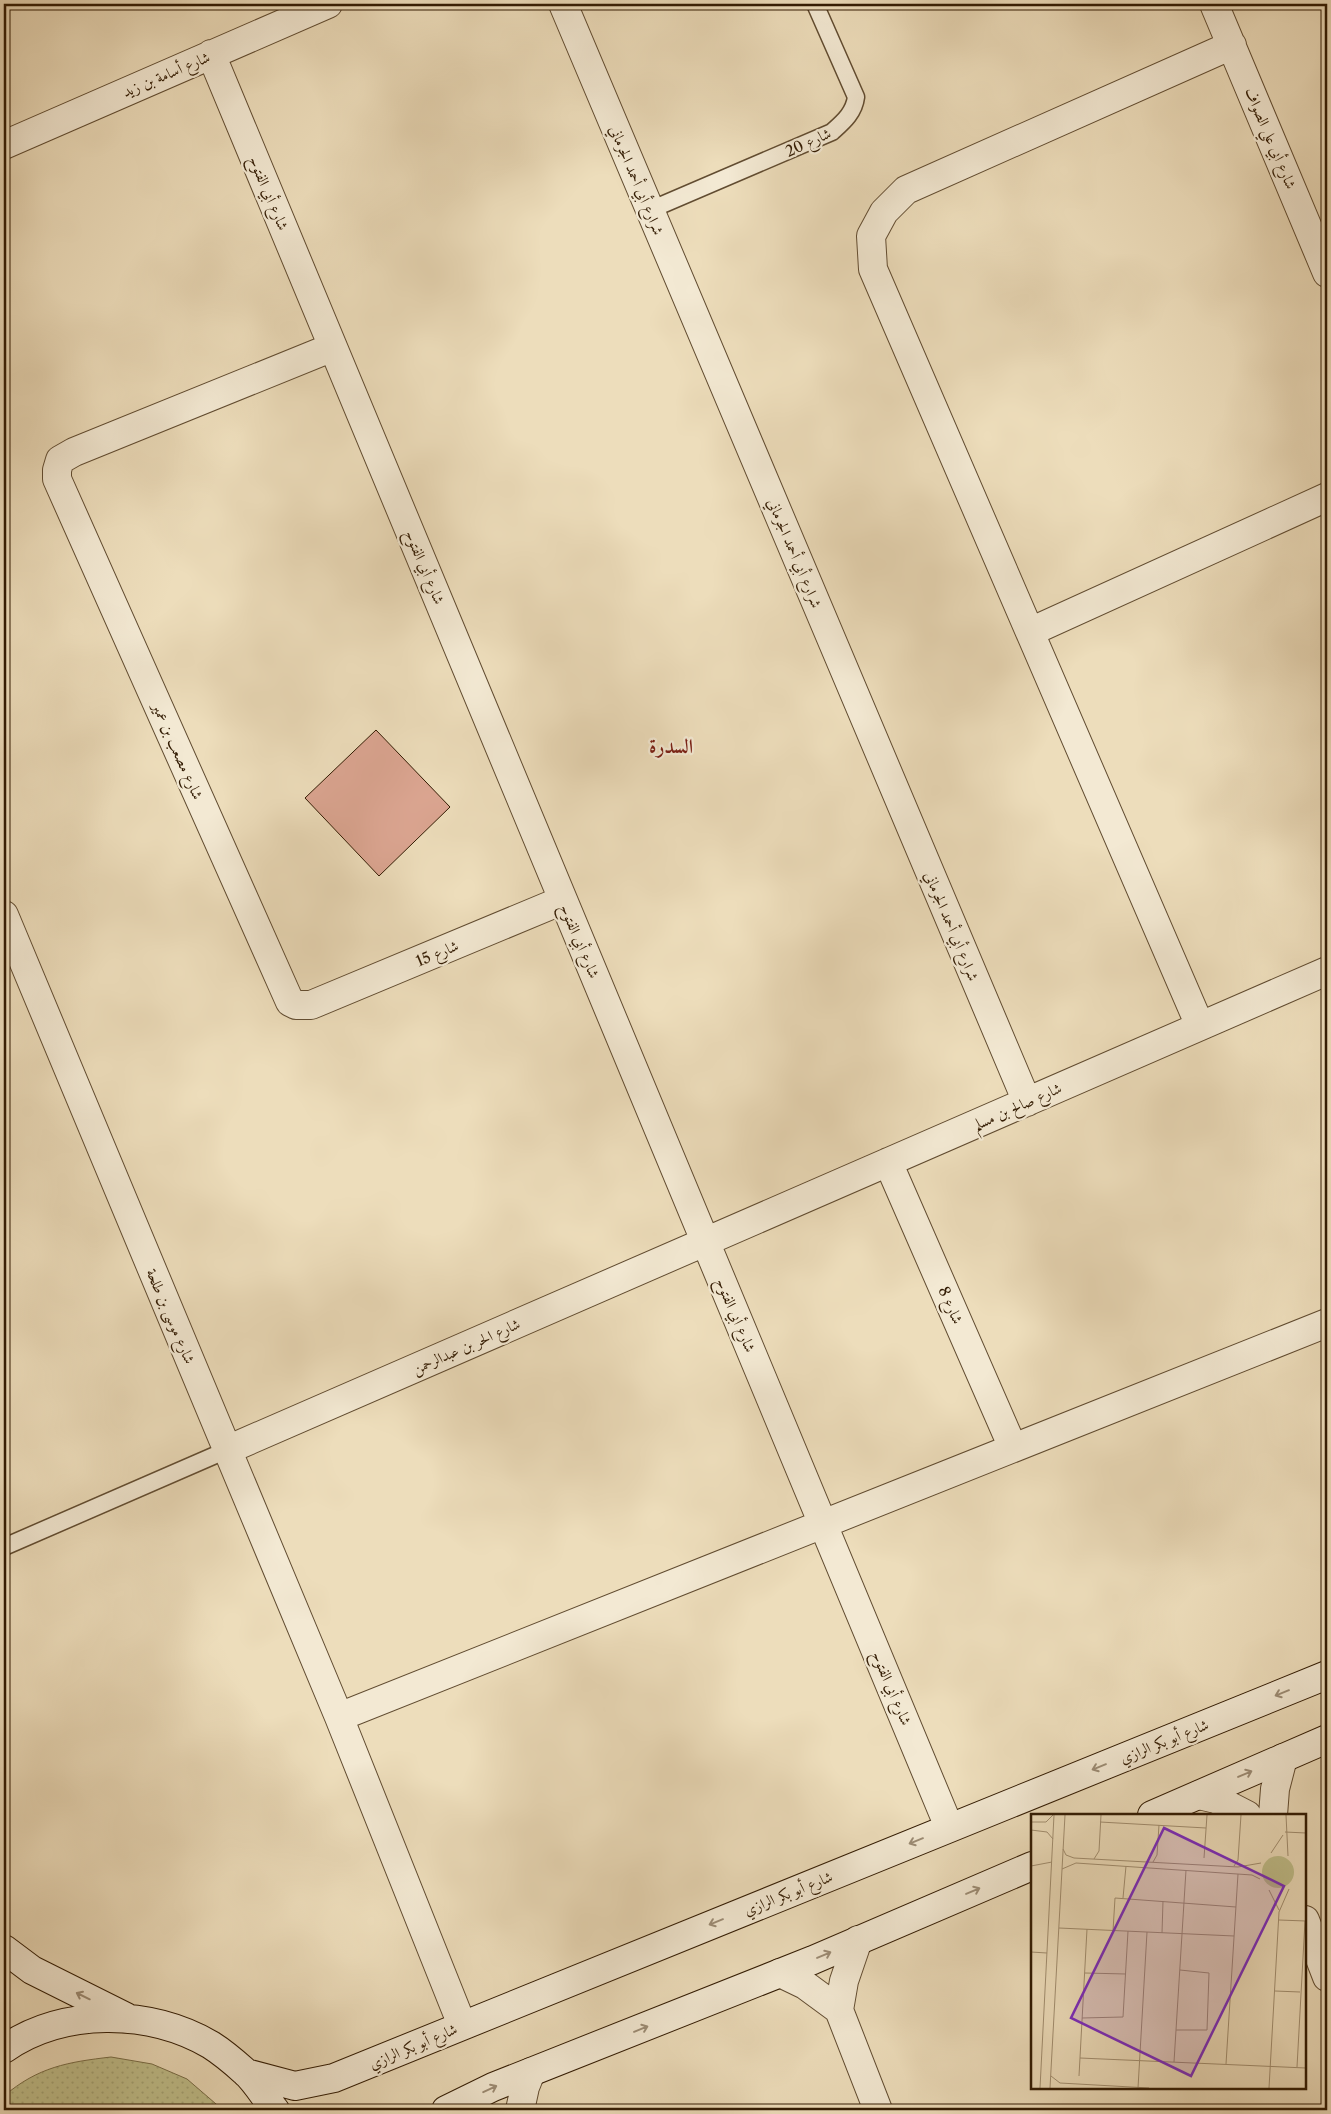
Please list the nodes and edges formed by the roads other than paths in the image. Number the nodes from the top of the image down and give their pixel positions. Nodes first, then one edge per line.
1 (328, 4) edge
2 (563, 4) edge
3 (815, 4) edge
4 (1214, 4) edge
5 (1232, 45) junction
6 (211, 54) junction
7 (4, 144) edge
8 (650, 210) junction
9 (1327, 273) edge
10 (333, 347) junction
11 (1327, 498) edge
12 (1030, 632) junction
13 (563, 900) junction
14 (4, 916) edge
15 (1327, 971) edge
16 (311, 1005) joint
17 (1200, 1026) junction
18 (1027, 1102) junction
19 (888, 1162) junction
20 (706, 1242) junction
21 (1327, 1323) edge
22 (1013, 1448) junction
23 (227, 1450) junction
24 (823, 1524) junction
25 (4, 1548) edge
26 (1327, 1675) edge
27 (339, 1716) junction
28 (1327, 1739) edge
29 (1283, 1758) junction
30 (1199, 1795) junction
31 (1154, 1814) edge
32 (1245, 1814) edge
33 (1273, 1814) edge
34 (949, 1827) junction
35 (1031, 1866) edge
36 (1306, 1923) edge
37 (858, 1940) junction
38 (4, 1949) edge
39 (780, 1973) junction
40 (1327, 1977) edge
41 (839, 2010) junction
42 (127, 2017) junction
43 (462, 2025) junction
44 (4, 2049) edge
45 (531, 2072) junction
46 (246, 2073) junction
47 (274, 2110) edge
48 (450, 2110) edge
49 (520, 2110) edge
50 (878, 2110) edge

1 - 6 street, شارع أسامة بن زيد
2 - 8 street, شرارع أبي أحمد الجرماني
3 - 8 lane, شارع 20
4 - 5 street, شارع أبي علي الصواف
5 - 9 street, شارع أبي علي الصواف
5 - 12 street
6 - 7 street, شارع أسامة بن زيد
6 - 10 street, شارع أبي الفتوح
8 - 18 street, شرارع أبي أحمد الجرماني
10 - 13 street, شارع أبي الفتوح
10 - 16 street, شارع مصعب بن عمير
11 - 12 street
12 - 17 street
13 - 16 street, شارع 15
13 - 20 street, شارع أبي الفتوح
14 - 23 street, شارع موسى بن طلحة
15 - 17 street, شارع صالح بن مسلم
17 - 18 street, شارع صالح بن مسلم
18 - 19 street, شارع صالح بن مسلم
19 - 20 street, شارع صالح بن مسلم
19 - 22 street, شارع 8
20 - 23 street, شارع الحر بن عبدالرحمن
20 - 24 street, شارع أبي الفتوح
21 - 22 street
22 - 24 street
23 - 25 lane
23 - 27 street, شارع موسى بن طلحة
24 - 27 street
24 - 34 street, شارع أبي الفتوح
26 -> 34 street, شارع أبو بكر الرازي
27 - 43 street, شارع موسى بن طلحة
28 - 29 street
30 -> 29 street
29 - 33 street
30 - 31 street
30 - 32 street
34 -> 43 street, شارع أبو بكر الرازي
37 -> 35 street
36 - 40 street
39 -> 37 street
37 - 41 street
42 -> 38 street
39 - 41 street
45 -> 39 street
41 - 50 street
42 - 44 street
42 - 46 street
43 - 46 street, شارع أبو بكر الرازي
48 -> 45 street
45 - 49 street
46 - 47 street

